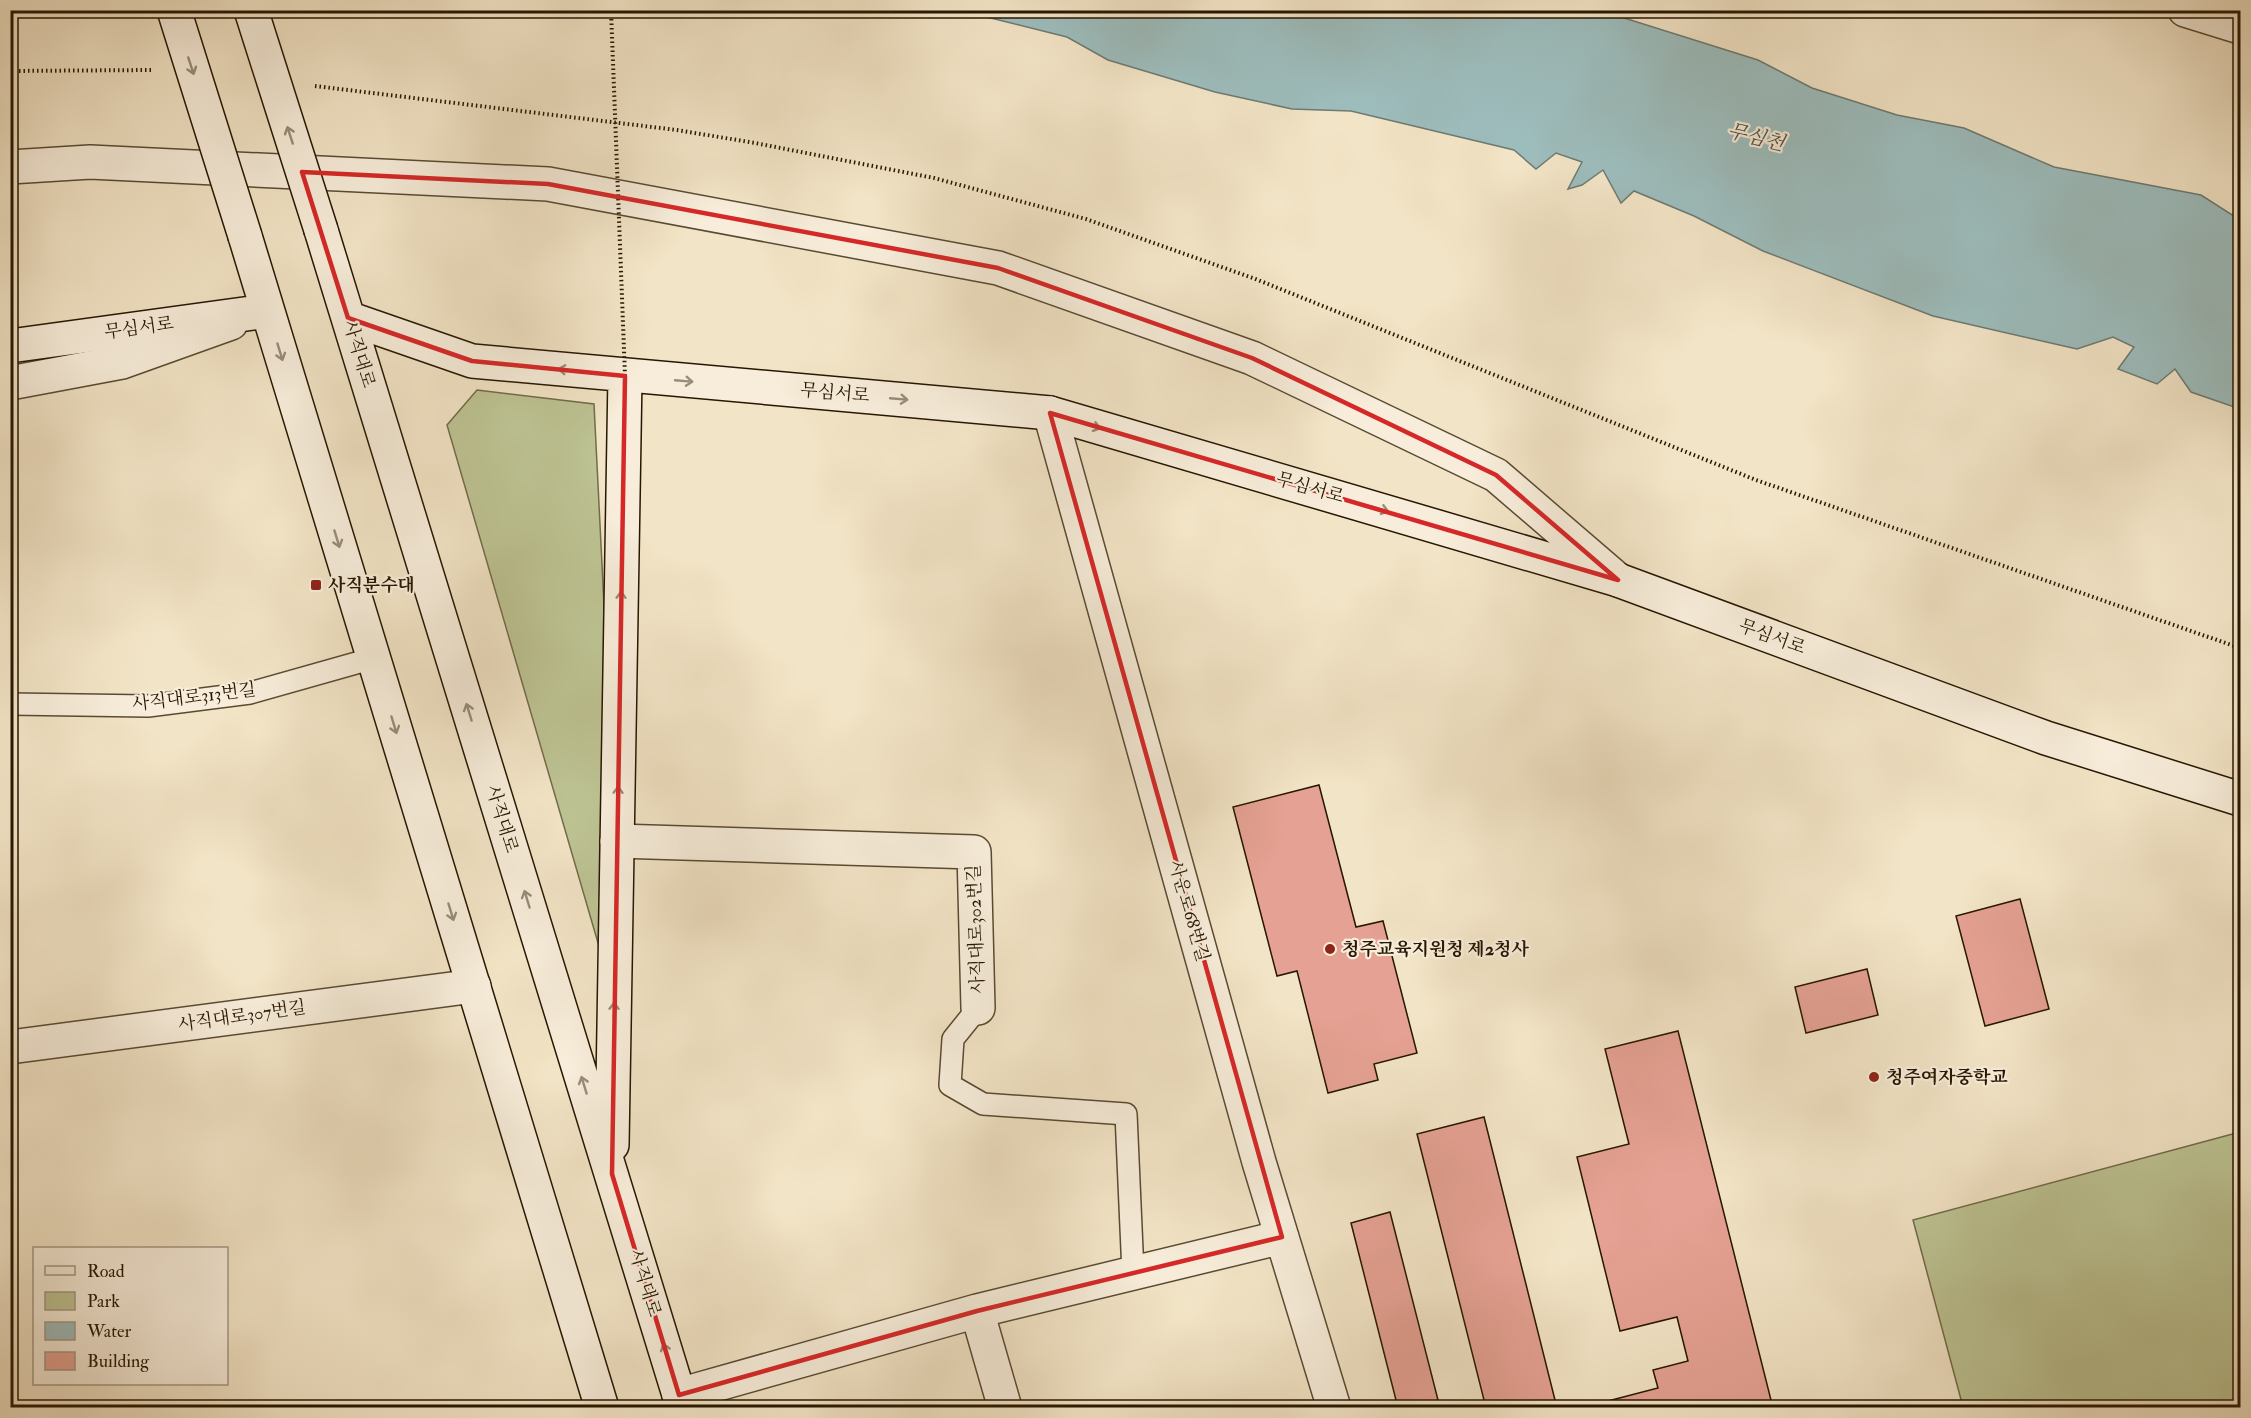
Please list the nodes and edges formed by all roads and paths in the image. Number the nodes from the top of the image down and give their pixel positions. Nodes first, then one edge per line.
1 (174, 10) edge
2 (251, 10) edge
3 (610, 10) edge
4 (2185, 10) edge
5 (2241, 27) edge
6 (10, 167) edge
7 (267, 310) junction
8 (348, 318) junction
9 (10, 346) edge
10 (626, 376) junction
11 (10, 383) edge
12 (1050, 413) junction
13 (1618, 580) junction
14 (374, 658) junction
15 (10, 704) edge
16 (2241, 799) edge
17 (617, 841) junction
18 (474, 986) junction
19 (978, 1008) joint
20 (10, 1047) edge
21 (612, 1174) junction
22 (1282, 1237) junction
23 (1133, 1273) junction
24 (977, 1311) junction
25 (681, 1401) edge
26 (602, 1407) edge
27 (1005, 1407) edge
28 (1334, 1407) edge

1 -> 7 street, bridge
8 -> 2 street, 사직대로, bridge
3 - 10 path, bridge
4 - 5 street
6 - 13 street
7 - 9 street, 무심서로
7 - 11 street
7 -> 14 street
10 -> 8 street, 무심서로
21 -> 8 street, 사직대로
10 -> 12 street, 무심서로
17 -> 10 street
12 -> 13 street, 무심서로
12 - 22 street, 사운로68번길
13 - 16 street, 무심서로
14 - 15 lane, 사직대로313번길
14 -> 18 street
17 - 19 street, 사직대로302번길
21 -> 17 street
18 - 20 street, 사직대로307번길
18 - 26 street
19 - 23 lane, 사직대로302번길
25 -> 21 street, 사직대로
22 - 23 street
22 - 28 street, 사운로68번길
23 - 24 street
24 - 25 street
24 - 27 street

